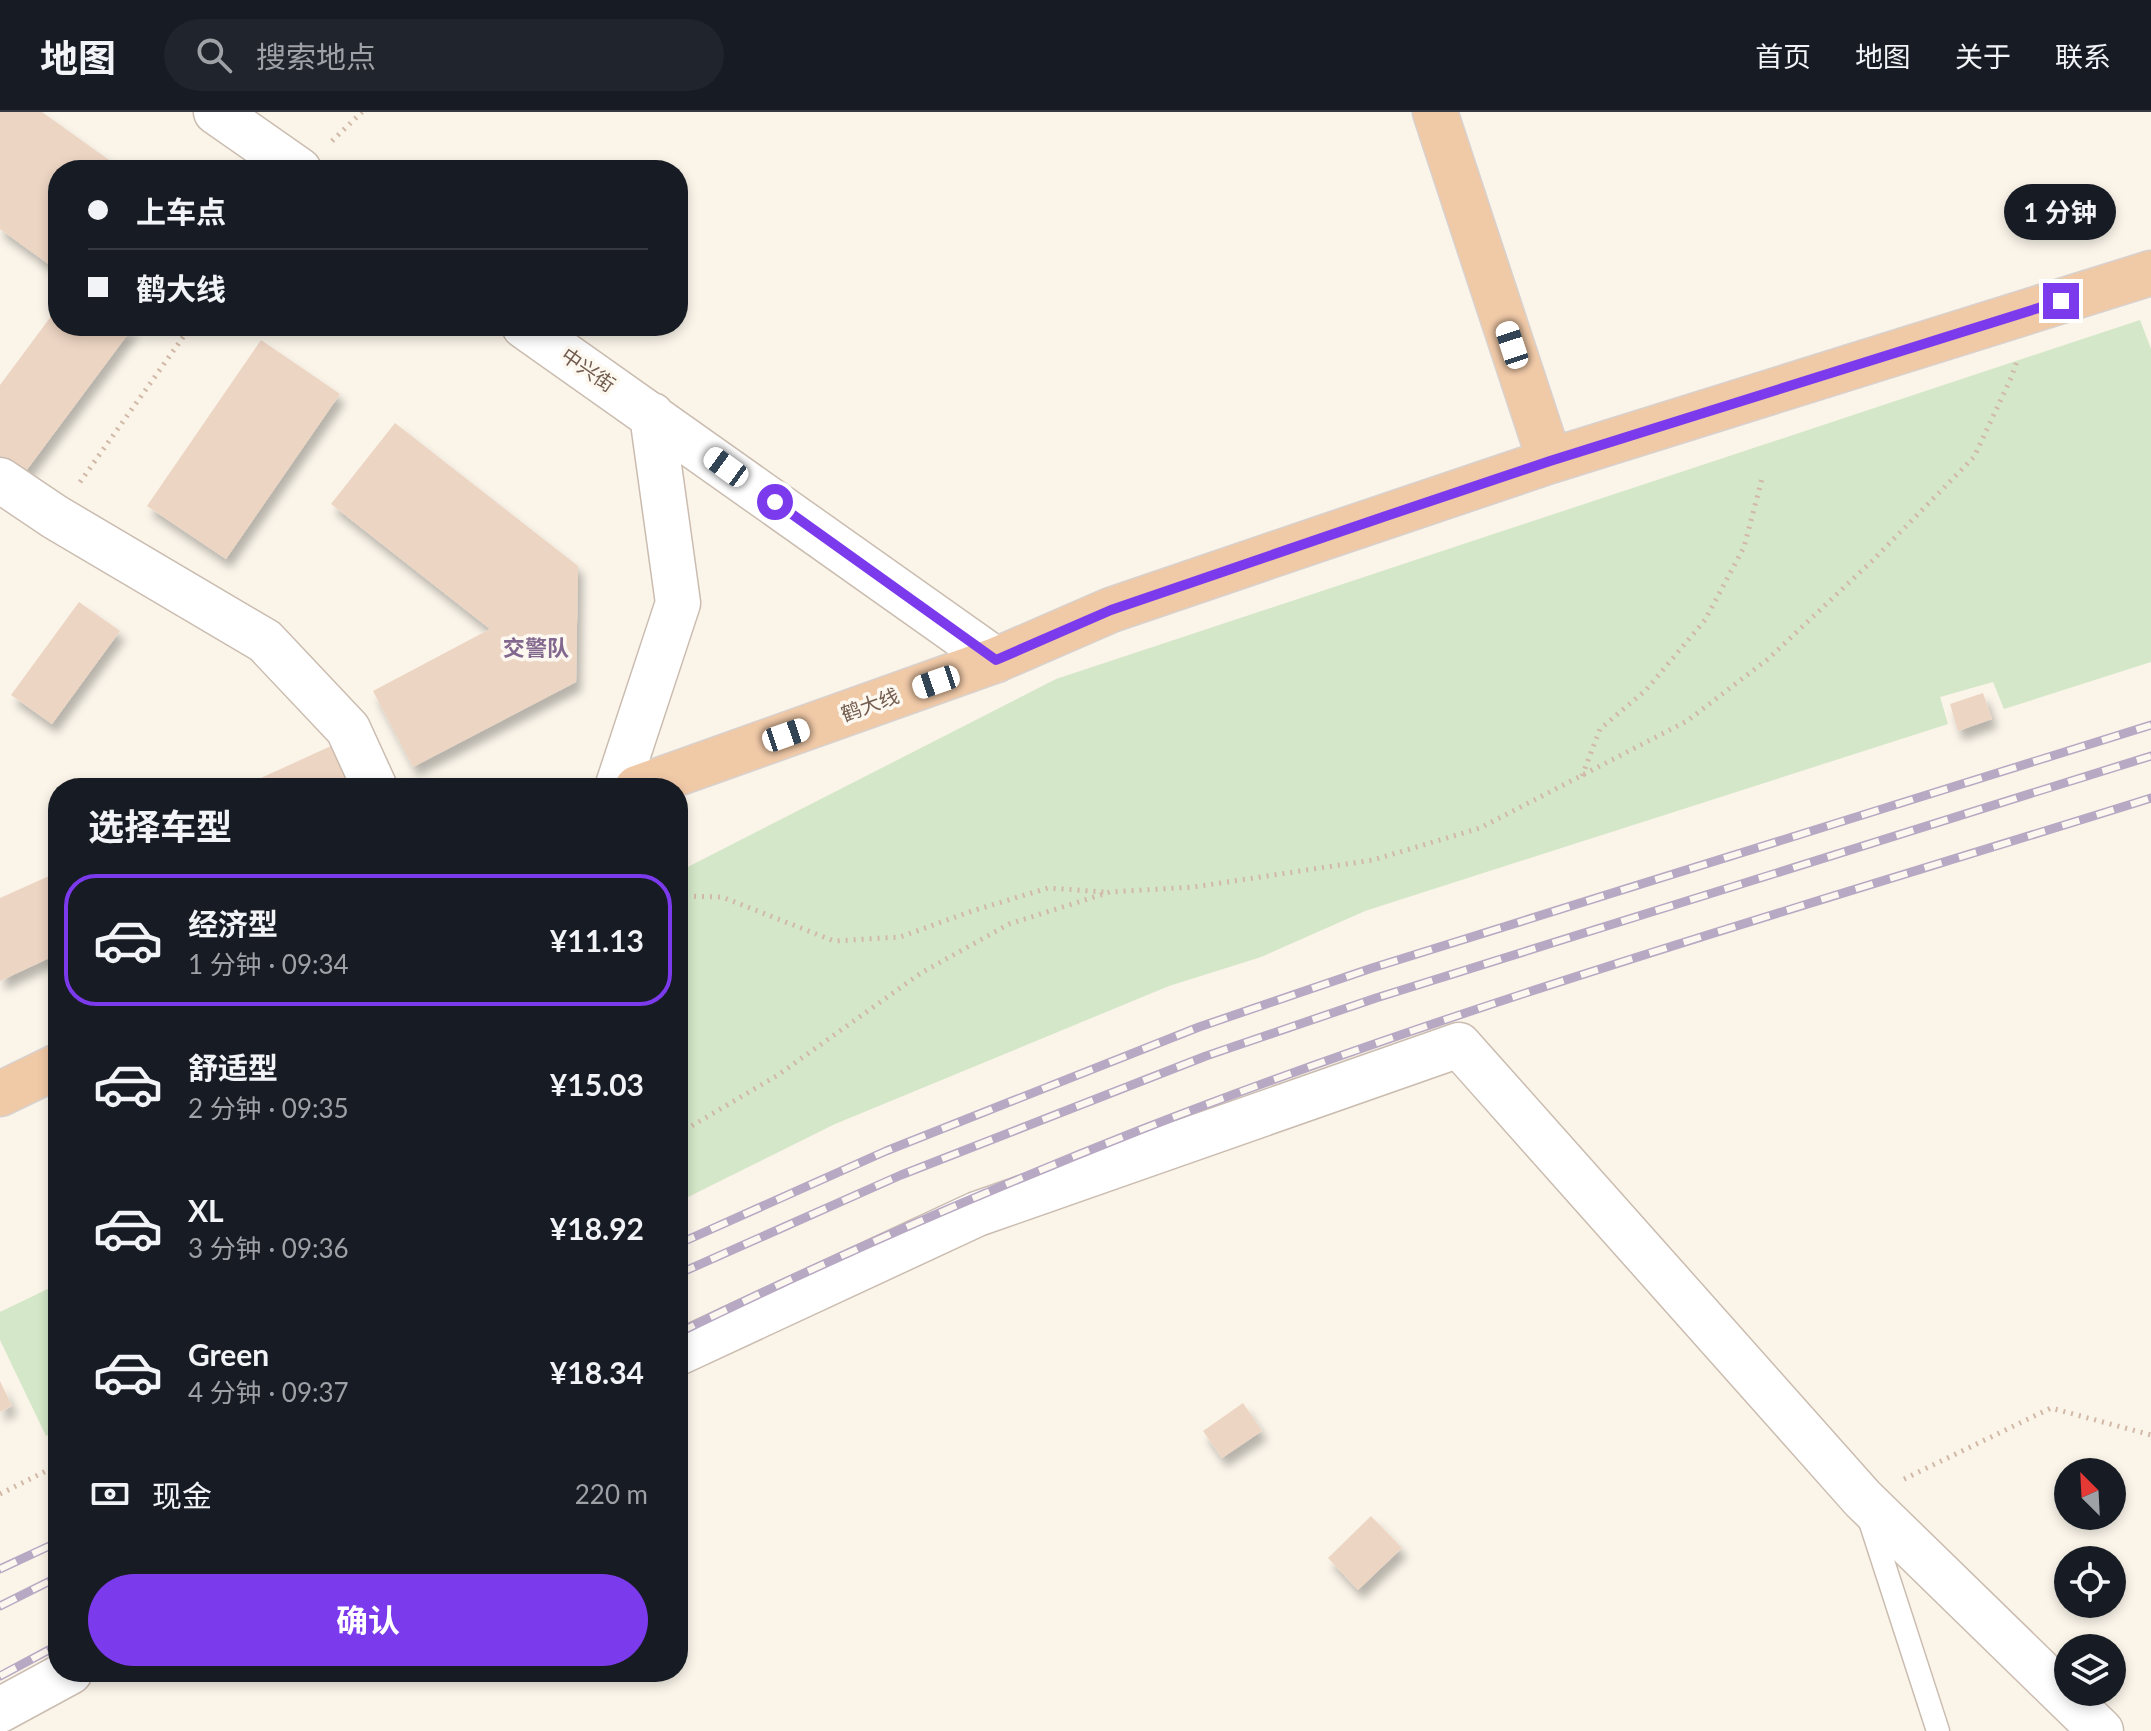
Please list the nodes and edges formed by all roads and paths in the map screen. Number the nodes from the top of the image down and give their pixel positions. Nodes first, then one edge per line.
1 (216, 112) edge
2 (1435, 112) edge
3 (285, 160) edge
4 (2151, 273) edge
5 (184, 336) edge
6 (538, 336) edge
7 (2019, 354) dead end
8 (652, 415) junction
9 (1550, 461) junction
10 (1763, 475) dead end
11 (0, 480) edge
12 (55, 517) junction
13 (996, 660) junction
14 (1582, 776) junction
15 (370, 778) edge
16 (620, 778) edge
17 (665, 778) edge
18 (1109, 892) junction
19 (688, 896) edge
20 (48, 1071) edge
21 (0, 1094) edge
22 (688, 1128) edge
23 (688, 1348) edge
24 (2151, 1435) edge
25 (48, 1470) edge
26 (0, 1494) edge
27 (1863, 1499) junction
28 (52, 1682) edge
29 (0, 1710) edge
30 (1938, 1731) edge
31 (2101, 1731) edge

1 - 3 street
2 - 9 highway
4 - 9 highway, 鹤大线
5 - 12 path
6 - 8 street, 中兴街
7 - 14 path
8 - 13 street, 中兴街
8 - 16 street
9 - 13 highway, 鹤大线
10 - 14 path
11 - 12 street
12 - 15 street
13 - 17 highway, 鹤大线
14 - 18 path
18 - 19 path
18 - 22 path
20 - 21 highway
23 - 27 street
24 - 27 path
25 - 26 path
27 - 30 lane
27 - 31 street
28 - 29 street

